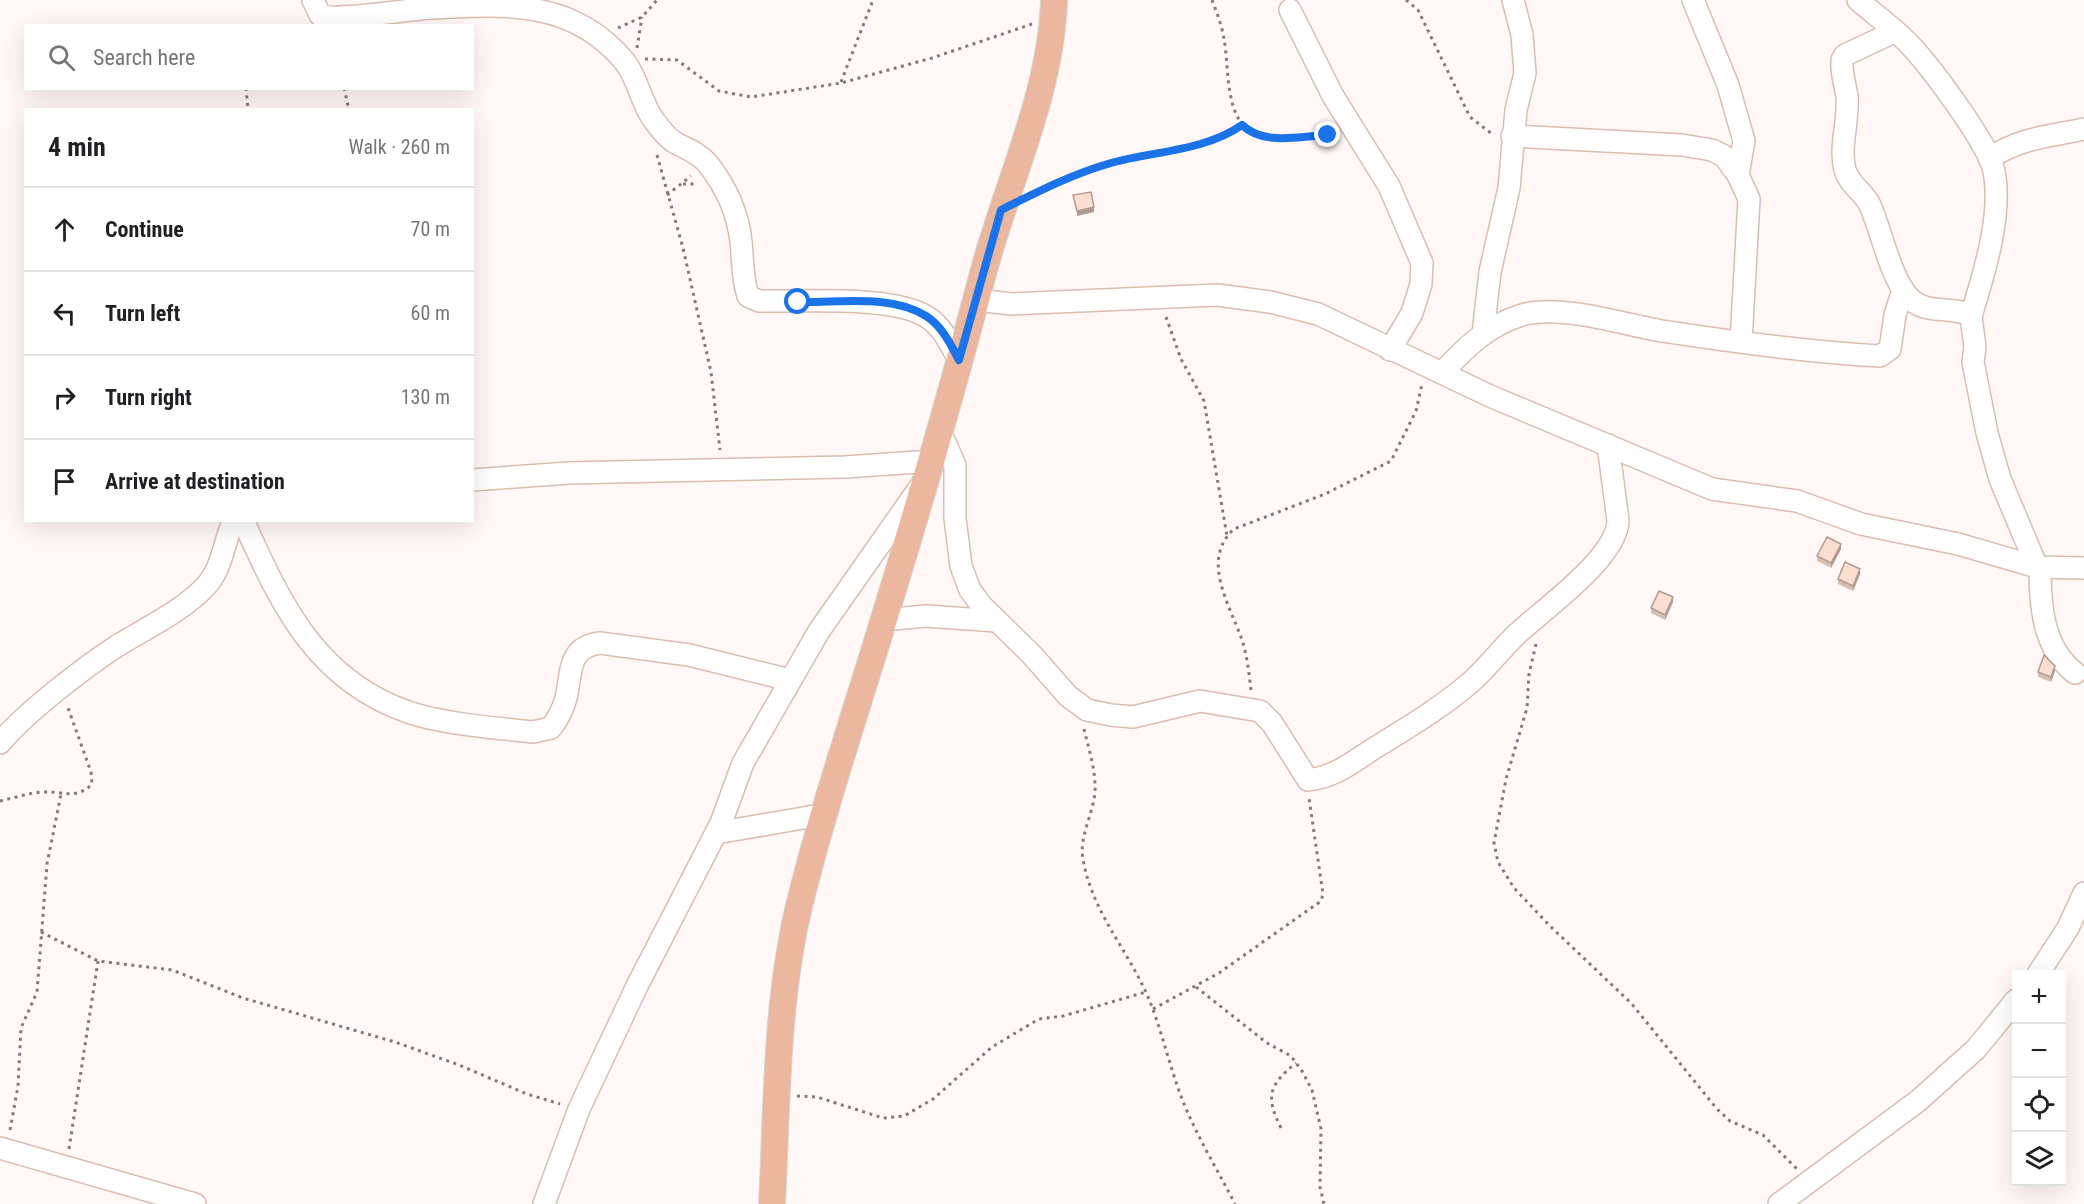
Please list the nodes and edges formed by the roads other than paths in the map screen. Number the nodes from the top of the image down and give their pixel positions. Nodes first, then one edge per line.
1 (313, 0) edge
2 (1513, 0) edge
3 (1693, 0) edge
4 (1858, 0) edge
5 (1053, 8) edge
6 (1290, 10) dead end
7 (1894, 32) junction
8 (2084, 129) edge
9 (1512, 141) junction
10 (1989, 158) junction
11 (1738, 175) junction
12 (1903, 290) junction
13 (976, 300) junction
14 (1971, 316) junction
15 (1483, 334) junction
16 (1741, 342) junction
17 (1390, 350) junction
18 (959, 360) junction
19 (1434, 369) junction
20 (940, 431) junction
21 (1608, 445) junction
22 (930, 469) junction
23 (474, 480) edge
24 (233, 522) edge
25 (244, 522) edge
26 (2038, 568) junction
27 (2084, 568) edge
28 (884, 620) junction
29 (997, 621) junction
30 (2075, 673) dead end
31 (790, 681) junction
32 (0, 743) edge
33 (826, 814) junction
34 (716, 833) junction
35 (2084, 893) edge
36 (2041, 970) edge
37 (2012, 1005) edge
38 (2, 1148) edge
39 (195, 1204) edge
40 (544, 1204) edge
41 (772, 1204) edge
42 (1779, 1204) edge

1 - 18 street
2 - 9 street
3 - 11 street
4 - 7 street
5 - 13 main road
6 - 17 street
7 - 10 street
7 - 12 street
8 - 10 street
9 - 11 street
9 - 15 street
10 - 14 street
11 - 16 street
12 - 14 street
12 - 16 street
13 - 17 street
13 - 18 main road
14 - 26 street
15 - 16 street
15 - 19 street
17 - 19 street
18 - 20 main road
19 - 21 street
20 - 22 main road
20 - 29 street
21 - 26 street
21 - 29 street
22 - 23 street
22 - 28 main road
22 - 31 street
24 - 32 street
25 - 31 street
26 - 27 street
26 - 30 street
28 - 29 street
28 - 33 main road
31 - 34 street
33 - 34 street
33 - 41 main road
34 - 40 street
35 - 36 street
37 - 42 street
38 - 39 street

